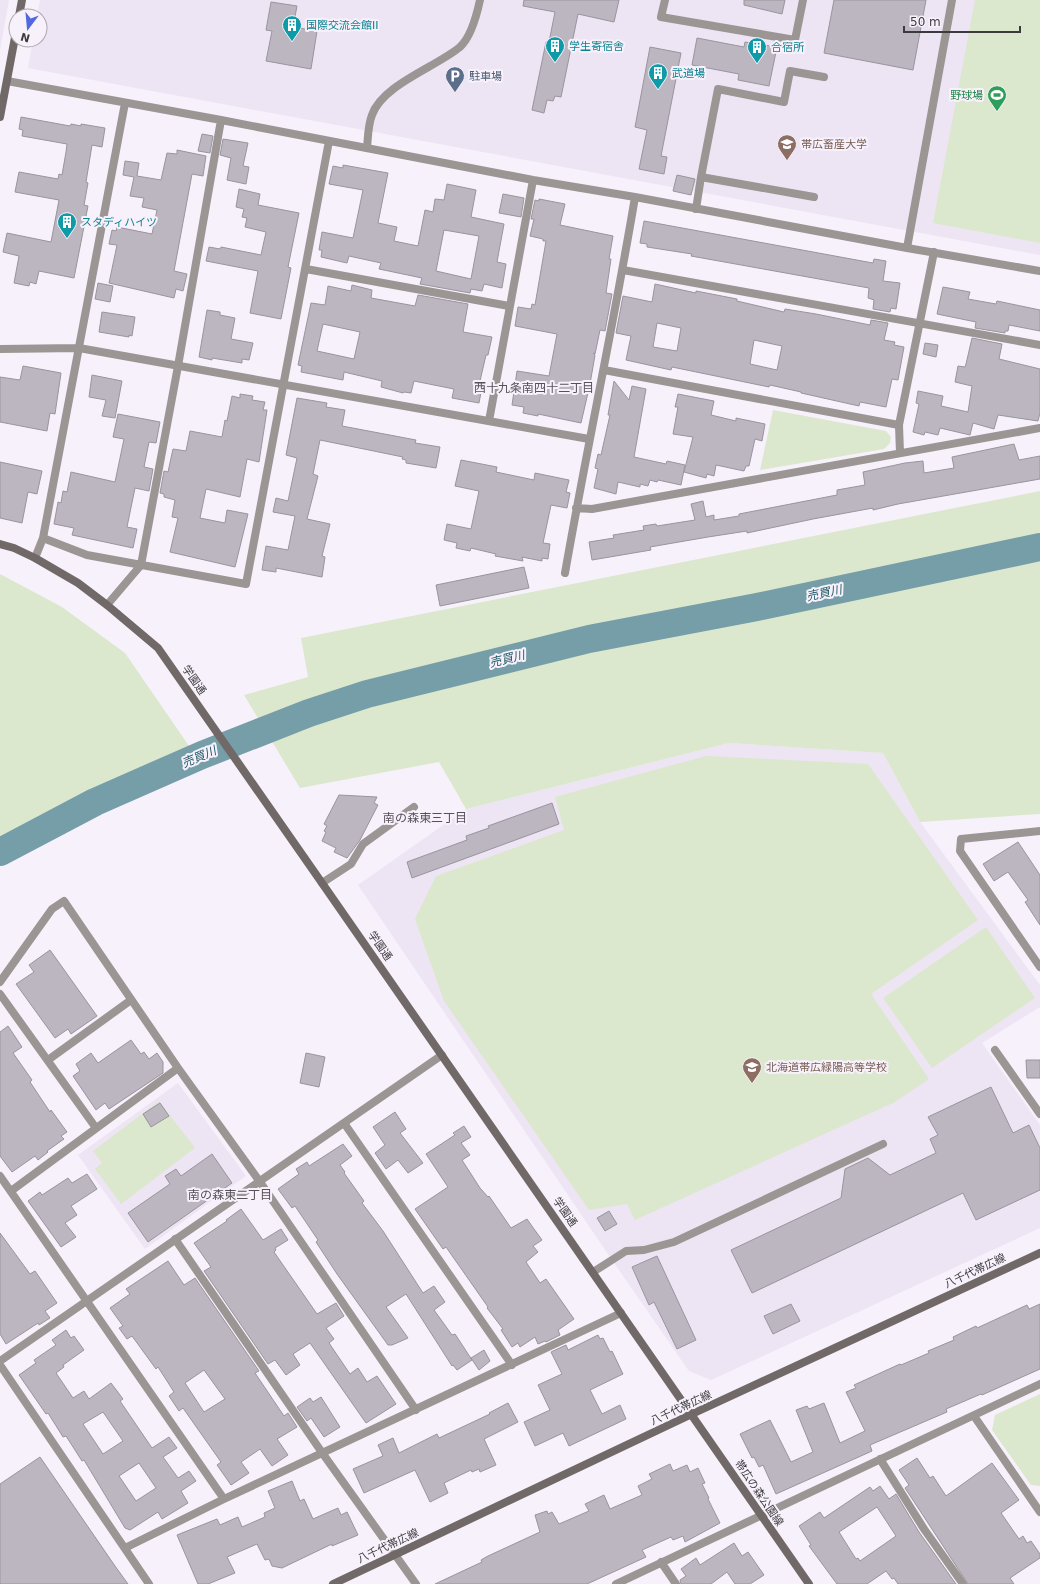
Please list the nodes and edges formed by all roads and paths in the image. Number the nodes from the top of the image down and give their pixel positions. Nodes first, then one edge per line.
1 (480, 0) edge
2 (665, 0) edge
3 (804, 0) edge
4 (952, 0) edge
5 (13, 48) edge
6 (824, 77) dead end
7 (6, 81) junction
8 (125, 103) junction
9 (0, 117) edge
10 (222, 120) junction
11 (329, 141) junction
12 (367, 148) junction
13 (702, 177) junction
14 (533, 180) junction
15 (635, 197) junction
16 (814, 197) dead end
17 (696, 209) junction
18 (907, 248) junction
19 (934, 252) junction
20 (306, 269) junction
21 (623, 270) junction
22 (1040, 271) edge
23 (509, 306) junction
24 (919, 323) junction
25 (1040, 345) edge
26 (79, 348) junction
27 (0, 349) edge
28 (178, 366) junction
29 (604, 370) junction
30 (284, 385) junction
31 (488, 420) junction
32 (899, 425) junction
33 (1040, 428) edge
34 (589, 439) junction
35 (900, 453) junction
36 (576, 508) junction
37 (43, 538) junction
38 (0, 544) edge
39 (35, 558) junction
40 (141, 565) junction
41 (565, 573) dead end
42 (107, 605) junction
43 (414, 807) dead end
44 (1040, 831) edge
45 (322, 883) junction
46 (1040, 967) edge
47 (0, 982) edge
48 (0, 994) edge
49 (131, 1000) junction
50 (995, 1050) dead end
51 (442, 1055) junction
52 (48, 1060) junction
53 (178, 1068) junction
54 (1040, 1114) edge
55 (344, 1123) junction
56 (96, 1128) junction
57 (883, 1144) dead end
58 (0, 1176) edge
59 (260, 1182) junction
60 (11, 1191) junction
61 (176, 1239) junction
62 (1040, 1253) edge
63 (593, 1272) junction
64 (88, 1301) junction
65 (621, 1313) junction
66 (0, 1361) edge
67 (0, 1365) edge
68 (512, 1365) junction
69 (1040, 1384) edge
70 (416, 1410) junction
71 (692, 1414) junction
72 (974, 1416) junction
73 (323, 1454) junction
74 (880, 1459) junction
75 (224, 1499) junction
76 (1037, 1502) edge
77 (1040, 1512) edge
78 (762, 1517) junction
79 (125, 1548) junction
80 (396, 1555) junction
81 (661, 1562) junction
82 (150, 1584) edge
83 (333, 1584) edge
84 (416, 1584) edge
85 (616, 1584) edge
86 (676, 1584) edge
87 (809, 1584) edge
88 (963, 1584) edge

1 - 12 street
2 - 3 street
4 - 18 street
5 - 7 street
6 - 13 street
7 - 8 street
7 - 9 street
8 - 10 street
8 - 26 street
10 - 11 street
10 - 28 street
11 - 12 street
11 - 20 street
12 - 14 street
13 - 16 street
13 - 17 street
14 - 15 street
14 - 23 street
15 - 17 street
15 - 21 street
17 - 18 street
18 - 19 street
19 - 22 street
19 - 24 street
20 - 23 street
20 - 30 street
21 - 24 street
21 - 29 street
23 - 31 street
24 - 25 street
24 - 32 street
26 - 27 street
26 - 28 street
26 - 37 street
28 - 30 street
28 - 40 street
29 - 32 street
29 - 34 street
30 - 31 street
30 - 40 street
31 - 34 street
32 - 35 street
33 - 35 street
34 - 36 street
35 - 36 street
36 - 41 street
37 - 39 street
37 - 40 street
38 - 39 street, 学園通
39 - 42 street, 学園通
40 - 42 street
42 - 45 street, 学園通
43 - 45 street
44 - 46 street
45 - 51 street, 学園通
47 - 49 street
48 - 52 street
49 - 52 street
49 - 53 street
50 - 54 street
51 - 55 street
51 - 63 street, 学園通
52 - 56 street
53 - 56 street
53 - 59 street
55 - 59 street
55 - 68 street
56 - 60 street
57 - 63 street
58 - 60 street
59 - 61 street
59 - 70 street
60 - 64 street
61 - 64 street
61 - 73 street
62 - 71 street, 八千代帯広線
63 - 65 street, 学園通
64 - 66 street
64 - 75 street
65 - 68 street
65 - 71 street, 学園通
67 - 79 street
68 - 70 street
69 - 72 street
70 - 73 street
71 - 78 street, 帯広の森公園線
71 - 80 street, 八千代帯広線
72 - 74 street
72 - 76 street
73 - 75 street
73 - 80 street
74 - 78 street
74 - 88 street
75 - 79 street
76 - 77 street
78 - 81 street
78 - 87 street, 帯広の森公園線
79 - 82 street
80 - 83 street, 八千代帯広線
80 - 84 street
81 - 85 street
81 - 86 street

